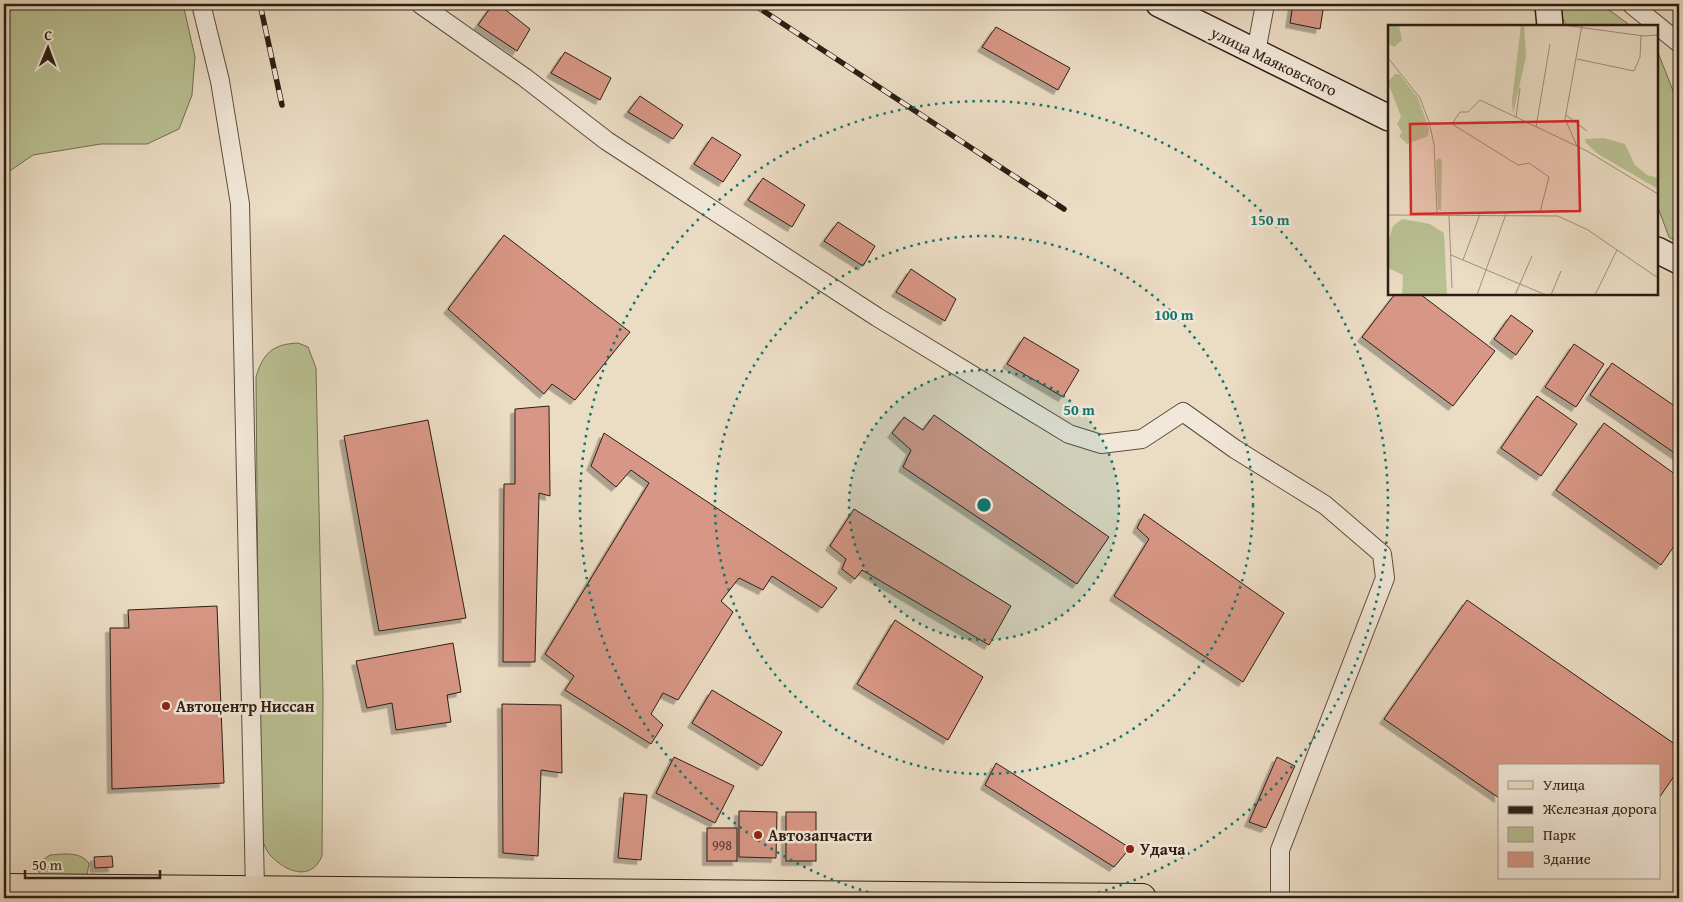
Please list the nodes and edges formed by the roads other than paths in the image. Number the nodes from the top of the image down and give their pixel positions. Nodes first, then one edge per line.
1 (201, 4) edge
2 (420, 4) edge
3 (1159, 4) edge
4 (1265, 4) edge
5 (1548, 4) edge
6 (1631, 4) edge
7 (1550, 25) edge
8 (1657, 25) edge
9 (1658, 26) edge
10 (1679, 43) edge
11 (1256, 52) junction
12 (1388, 118) edge
13 (4, 888) edge
14 (255, 894) edge
15 (688, 896) edge
16 (946, 898) edge
17 (1142, 898) edge
18 (1280, 898) edge

1 - 14 street
2 - 18 street
3 - 11 street, улица Маяковского
4 - 11 street
5 - 7 street
6 - 8 street
9 - 10 street
11 - 12 street, улица Маяковского
13 - 14 main road
14 - 15 main road
15 - 16 main road
16 - 17 main road

